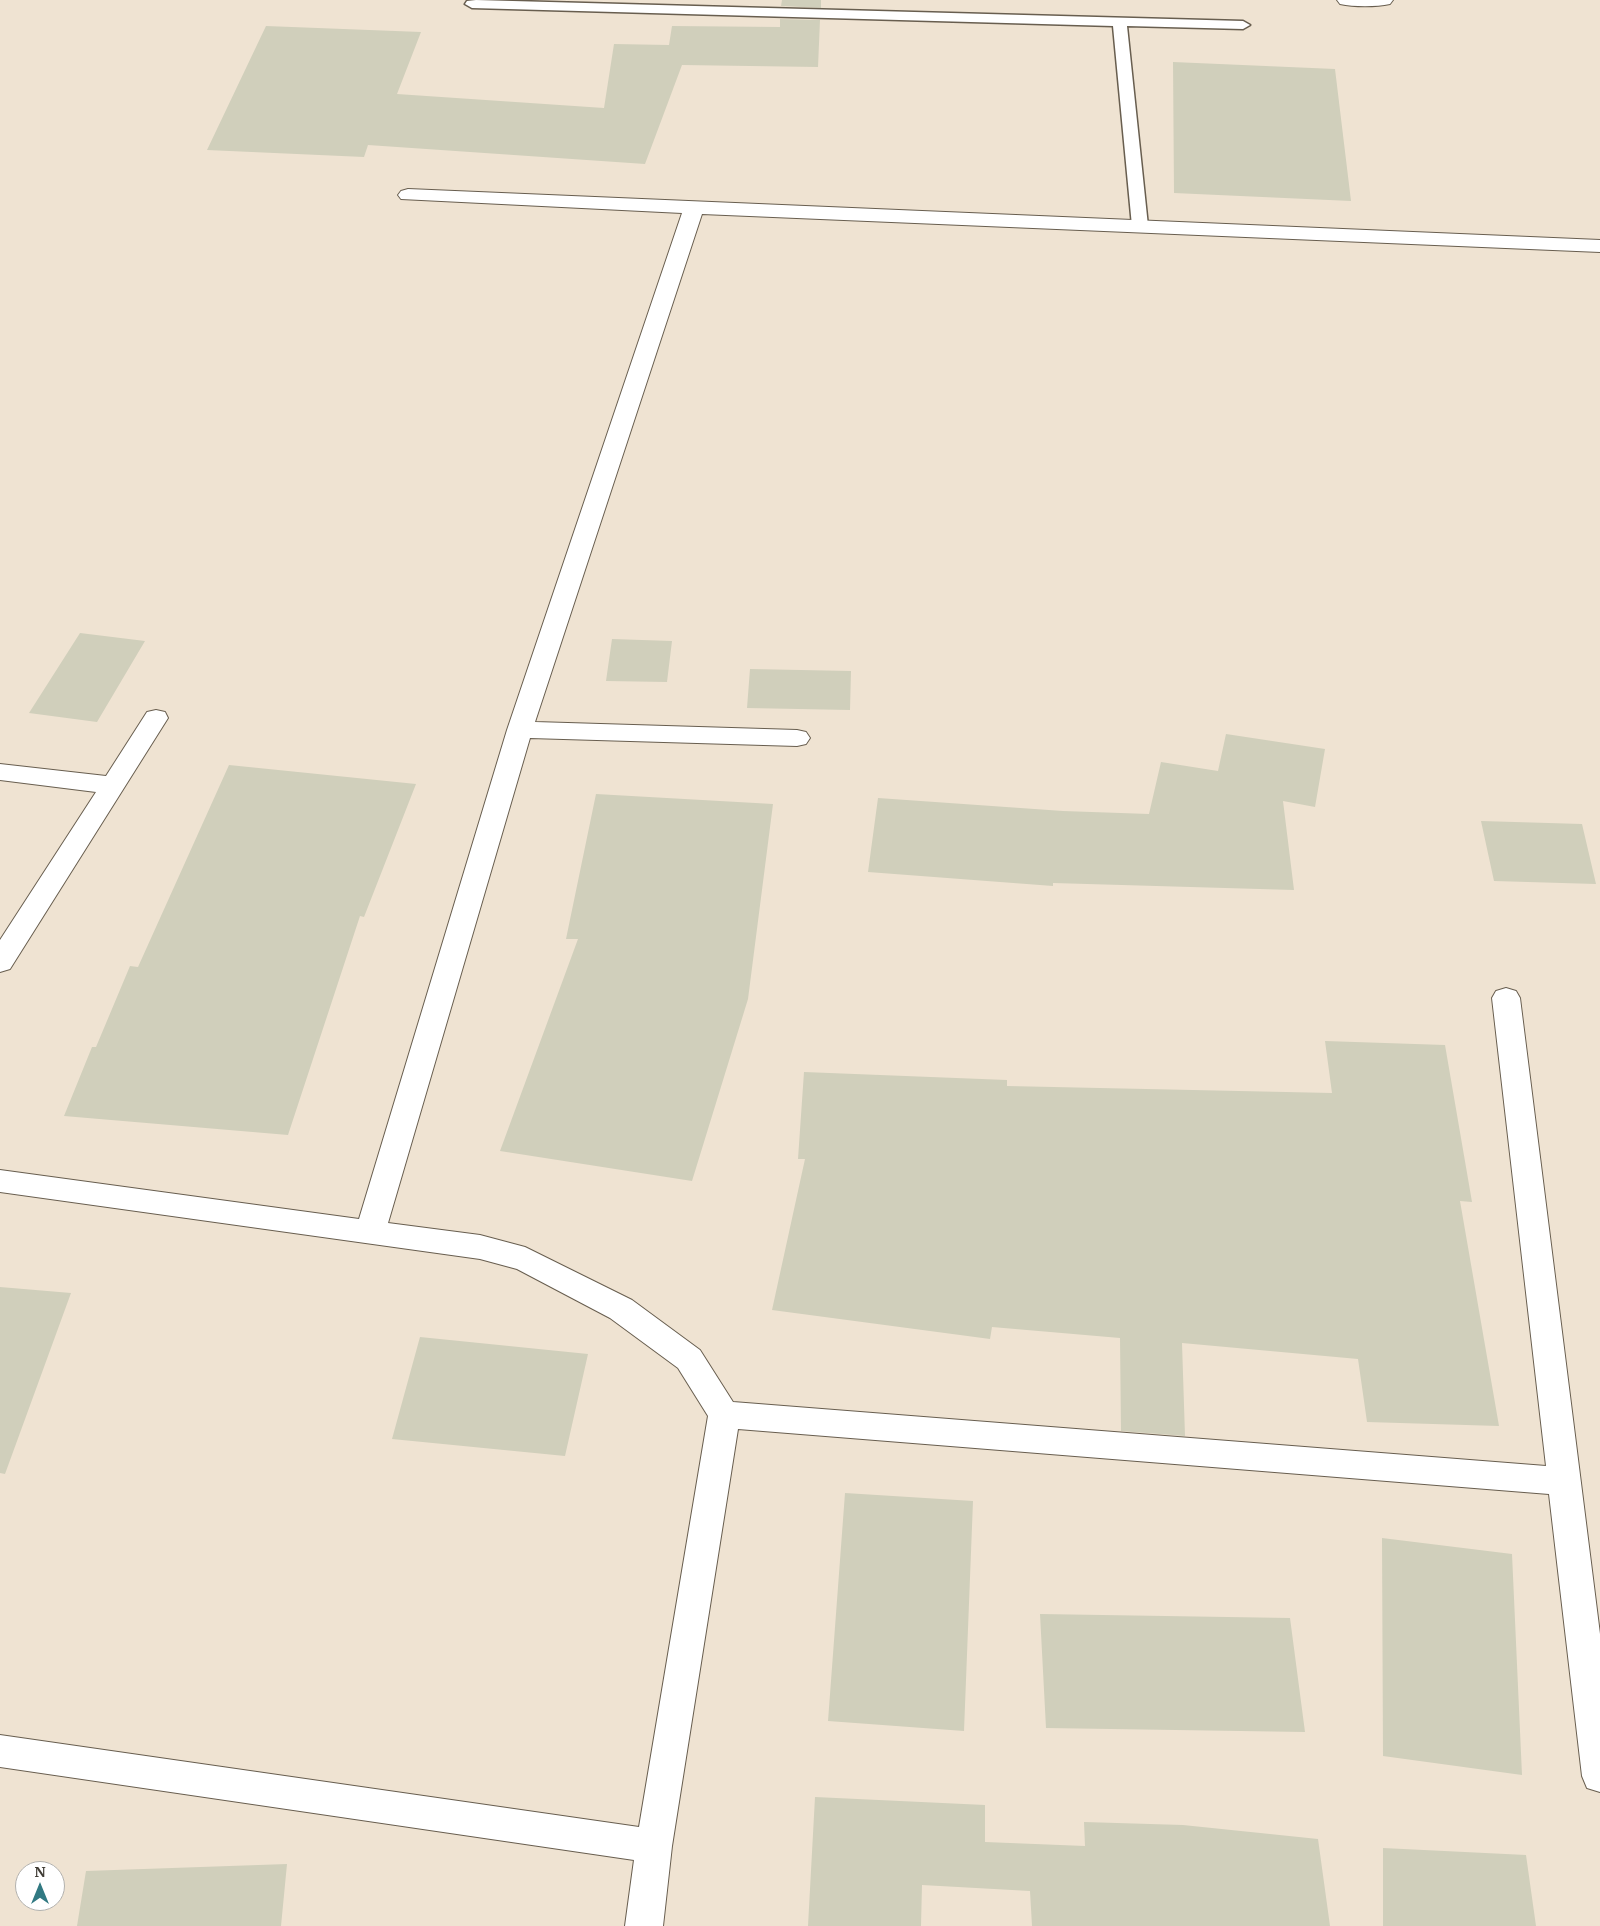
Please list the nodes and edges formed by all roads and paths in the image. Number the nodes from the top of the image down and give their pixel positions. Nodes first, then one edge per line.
1 (1346, 0) edge
2 (1384, 0) edge
3 (472, 4) dead end
4 (1120, 22) junction
5 (1243, 25) dead end
6 (408, 195) dead end
7 (694, 207) junction
8 (1140, 226) junction
9 (1600, 246) edge
10 (156, 718) dead end
11 (520, 730) junction
12 (797, 738) dead end
13 (0, 772) edge
14 (112, 785) junction
15 (0, 962) edge
16 (1506, 998) dead end
17 (0, 1181) edge
18 (370, 1231) junction
19 (724, 1415) junction
20 (1563, 1481) junction
21 (0, 1751) edge
22 (1600, 1776) edge
23 (654, 1846) junction
24 (644, 1926) edge

1 - 2 street
3 - 4 lane
4 - 5 lane
4 - 8 lane
6 - 7 street
7 - 8 street
7 - 11 street
8 - 9 street
10 - 14 street
11 - 12 street
11 - 18 street
13 - 14 street
14 - 15 street
16 - 20 street
17 - 18 street
18 - 19 street
19 - 20 street
19 - 23 street
20 - 22 street
21 - 23 street
23 - 24 street

